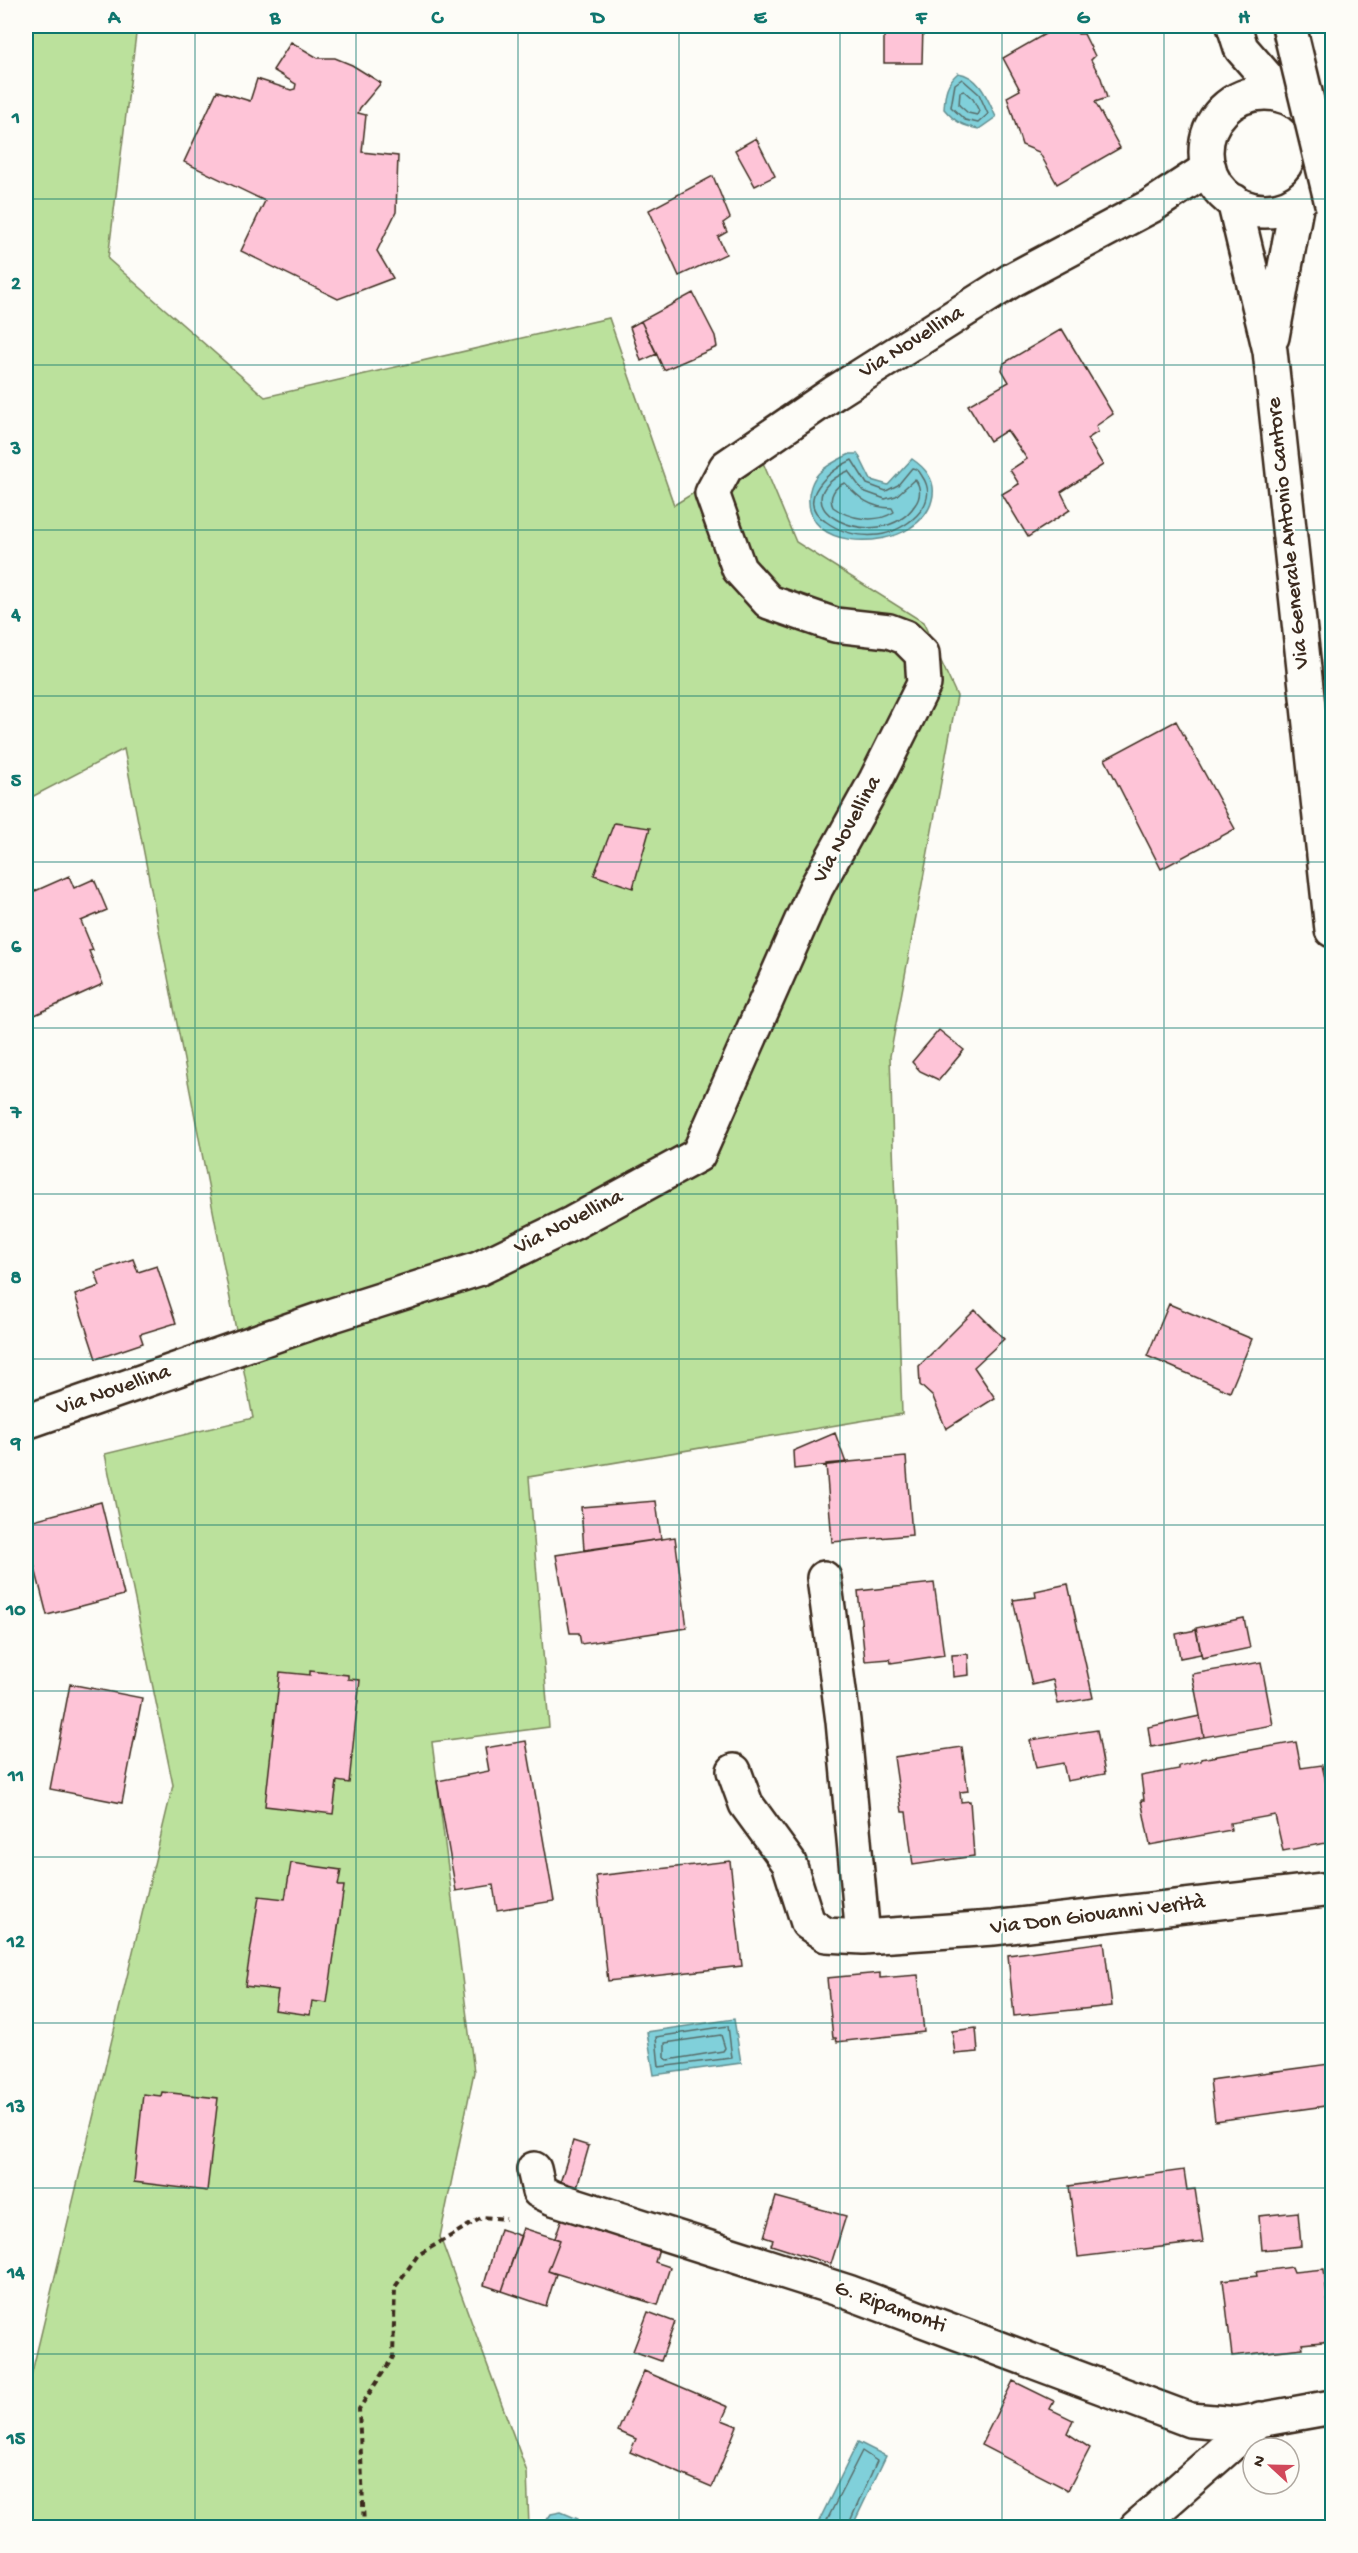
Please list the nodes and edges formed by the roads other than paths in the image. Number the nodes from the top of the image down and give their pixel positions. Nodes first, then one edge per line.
1 (1289, 26) edge
2 (1238, 37) edge
3 (1281, 94) junction
4 (1228, 106) junction
5 (1328, 148) edge
6 (1209, 168) junction
7 (1319, 196) edge
8 (1234, 201) junction
9 (1270, 351) junction
10 (1332, 930) edge
11 (26, 1422) edge
12 (824, 1578) dead end
13 (734, 1771) dead end
14 (1332, 1889) edge
15 (863, 1937) junction
16 (534, 2169) dead end
17 (1332, 2407) edge
18 (1260, 2419) junction
19 (1136, 2528) edge

1 - 7 main road, bridge
2 - 3 main road
2 - 4 main road
3 - 4 main road
3 - 5 main road
4 - 6 main road
5 - 7 main road
6 - 8 main road
6 - 11 main road, Via Novellina
7 - 8 main road
7 - 9 main road, Via Generale Antonio Cantore
8 - 9 main road, Via Generale Antonio Cantore
9 - 10 main road, Via Generale Antonio Cantore
12 - 15 main road
13 - 15 main road, Via Don Giovanni Verità
14 - 15 main road, Via Don Giovanni Verità
16 - 18 main road, G. Ripamonti
17 - 18 main road, G. Ripamonti
18 - 19 main road

